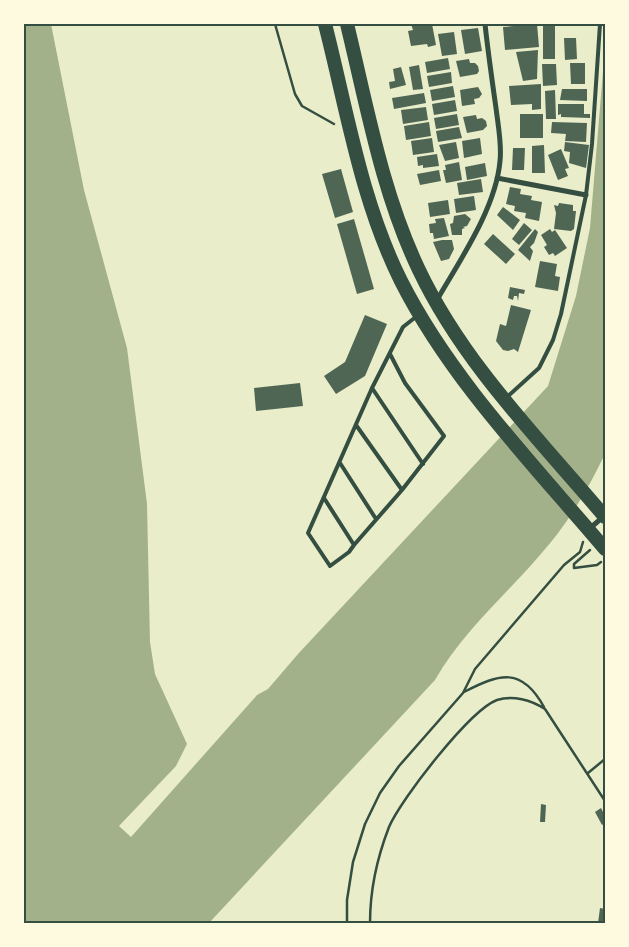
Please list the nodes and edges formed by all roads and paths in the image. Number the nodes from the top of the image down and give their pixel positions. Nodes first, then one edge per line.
1 (275, 24) edge
2 (325, 24) edge
3 (347, 24) edge
4 (485, 24) edge
5 (600, 24) edge
6 (337, 127) dead end
7 (497, 178) junction
8 (586, 194) junction
9 (436, 302) junction
10 (420, 314) junction
11 (390, 354) junction
12 (372, 388) junction
13 (506, 398) junction
14 (356, 425) junction
15 (340, 463) junction
16 (423, 464) junction
17 (402, 490) junction
18 (324, 498) junction
19 (605, 516) edge
20 (376, 519) junction
21 (587, 535) junction
22 (354, 545) junction
23 (591, 549) dead end
24 (605, 549) edge
25 (599, 564) dead end
26 (463, 693) junction
27 (544, 709) junction
28 (605, 759) edge
29 (588, 773) junction
30 (605, 801) edge
31 (347, 923) edge
32 (370, 923) edge

1 - 6 path
2 - 10 highway
3 - 9 highway
4 - 7 street
5 - 8 lane
7 - 8 street
7 - 9 street
8 - 13 lane
9 - 13 highway
10 - 11 lane
10 - 21 highway
11 - 12 lane
11 - 16 lane
12 - 14 lane
12 - 16 lane
13 - 19 highway
14 - 15 lane
14 - 17 lane
15 - 18 lane
15 - 20 lane
16 - 17 lane
17 - 20 lane
18 - 22 lane
18 - 22 lane
19 - 21 street
20 - 22 lane
21 - 24 highway
21 - 26 path
23 - 25 path
26 - 27 path
26 - 31 path
27 - 29 path
27 - 32 path
28 - 29 path
29 - 30 path

